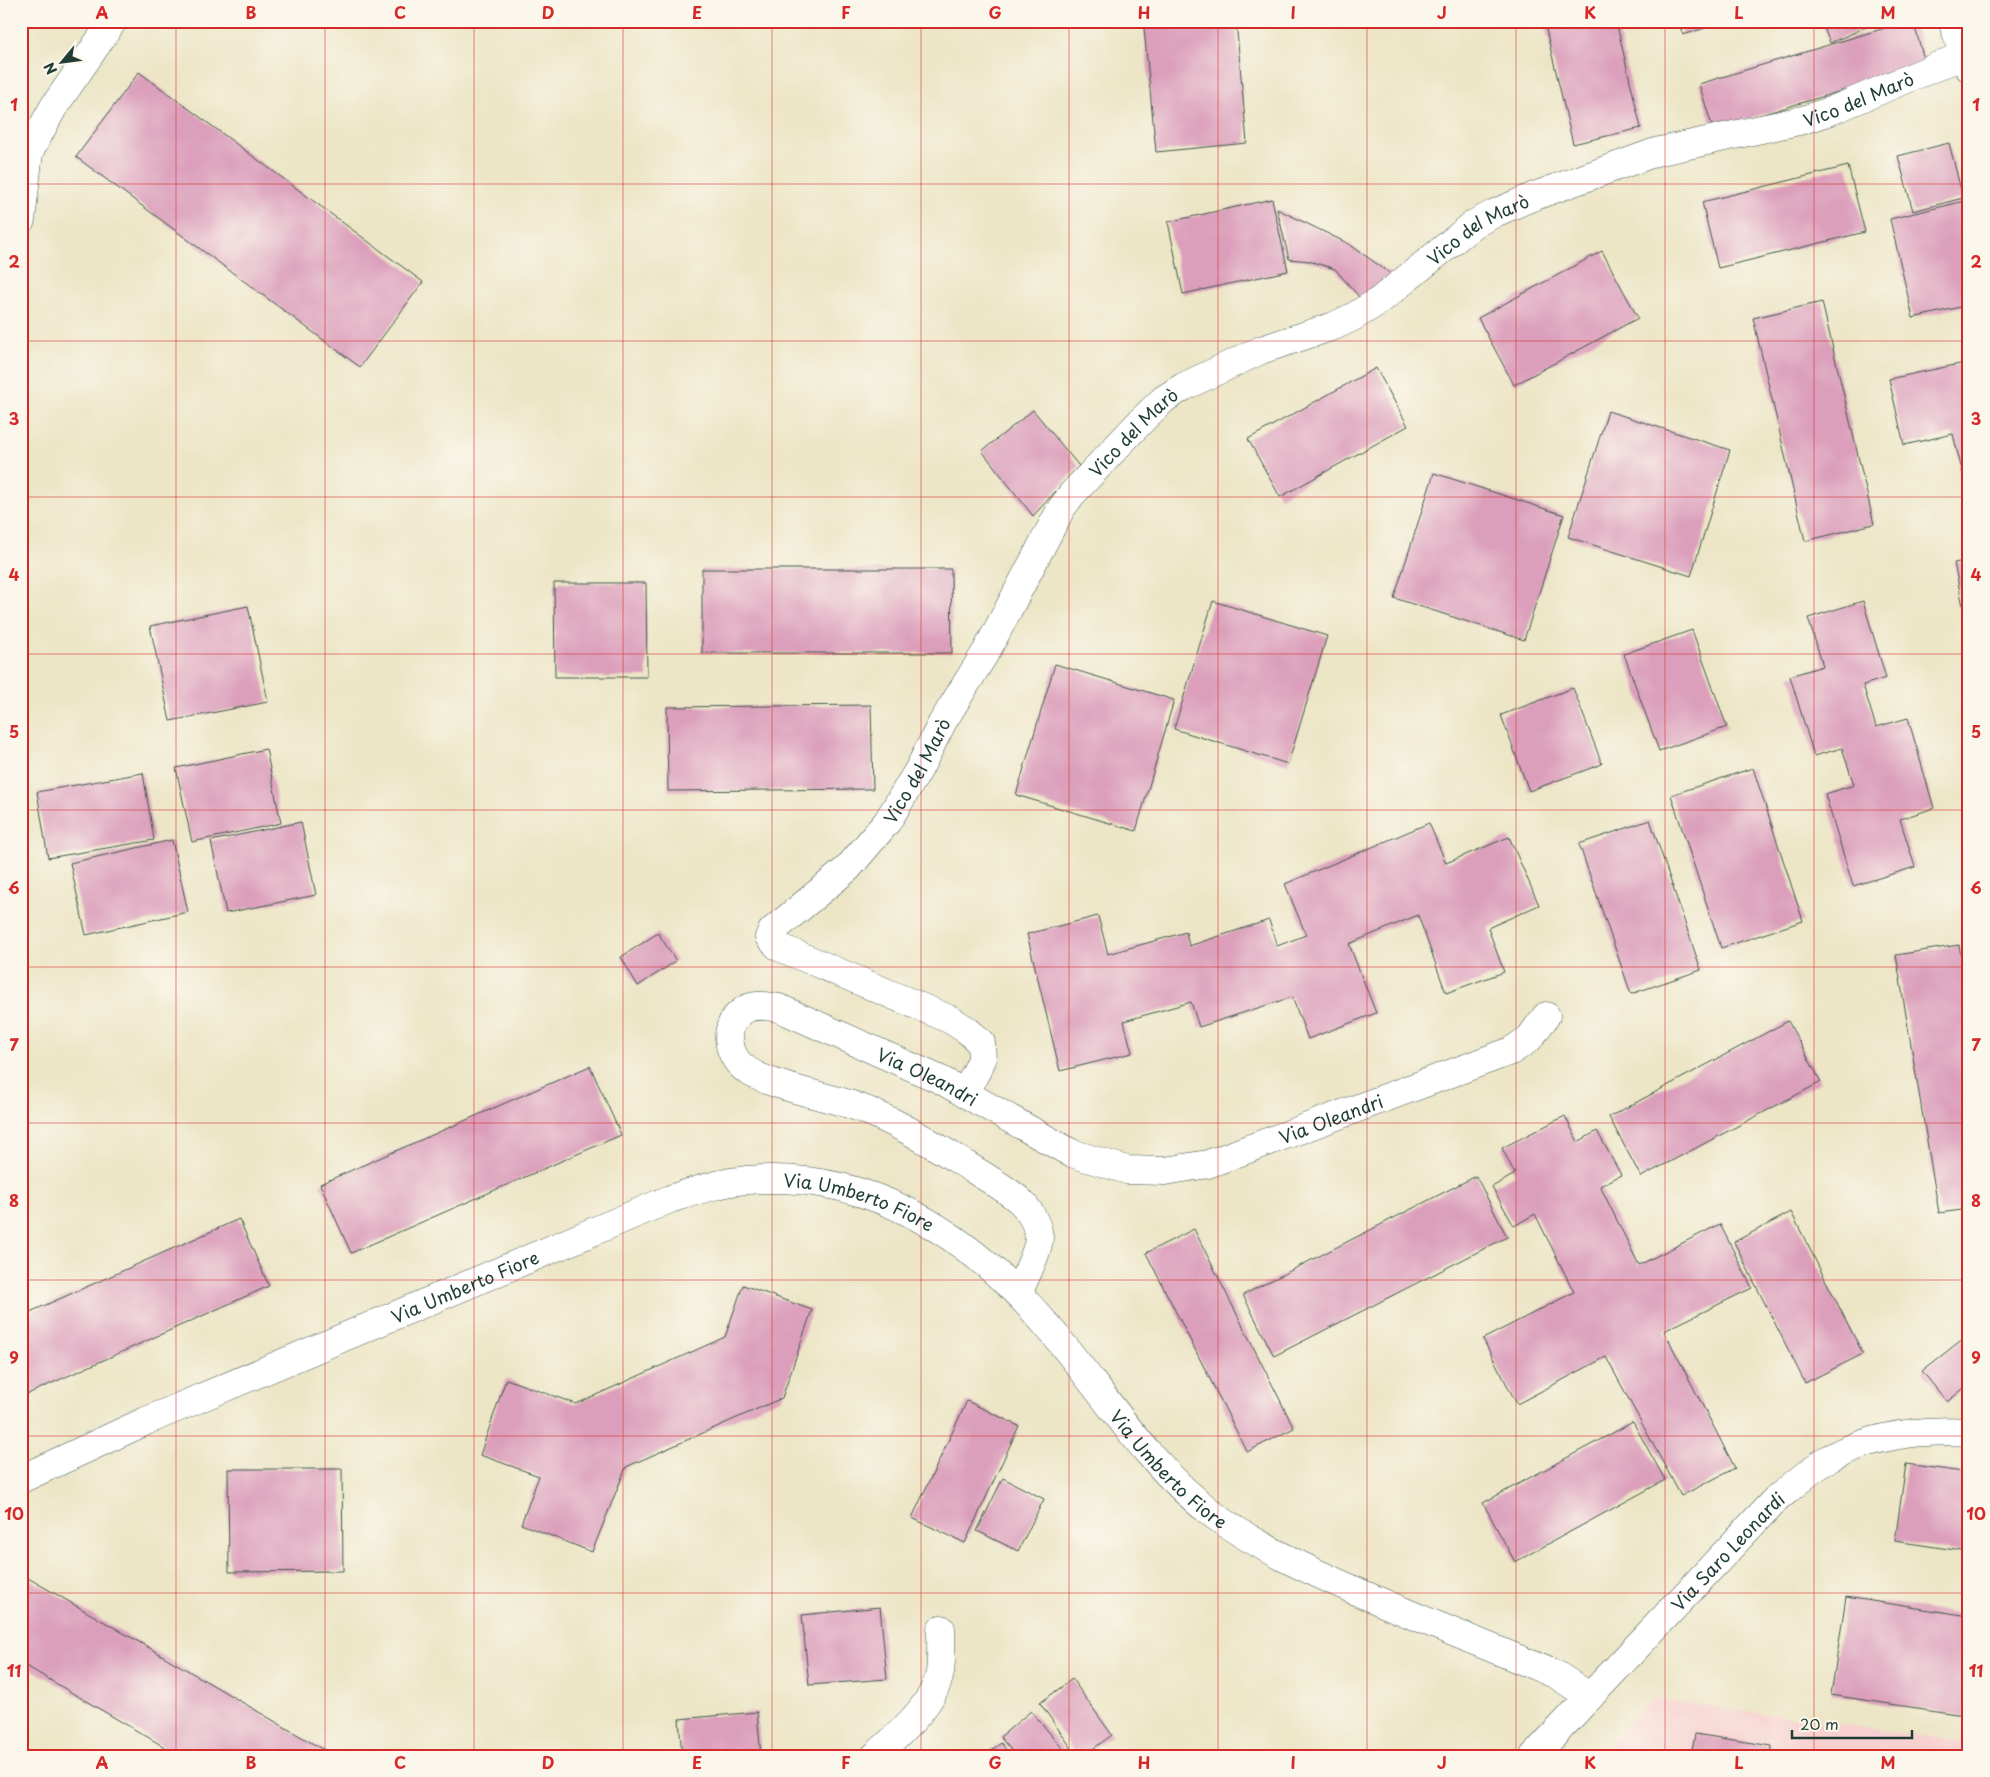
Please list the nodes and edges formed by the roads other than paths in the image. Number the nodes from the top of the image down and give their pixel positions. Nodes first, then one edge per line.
1 (113, 21) edge
2 (1952, 21) edge
3 (1966, 62) edge
4 (21, 220) edge
5 (1546, 1016) dead end
6 (966, 1094) junction
7 (1018, 1294) junction
8 (1969, 1432) edge
9 (21, 1479) edge
10 (941, 1629) dead end
11 (1590, 1697) junction
12 (875, 1756) edge
13 (1534, 1756) edge

1 - 4 street
2 - 3 street
3 - 6 street, Vico del Marò
5 - 6 street, Via Oleandri
6 - 7 street, Via Oleandri
7 - 9 street, Via Umberto Fiore
7 - 11 street, Via Umberto Fiore
8 - 11 street, Via Saro Leonardi
10 - 12 street
11 - 13 street, Via Saro Leonardi

